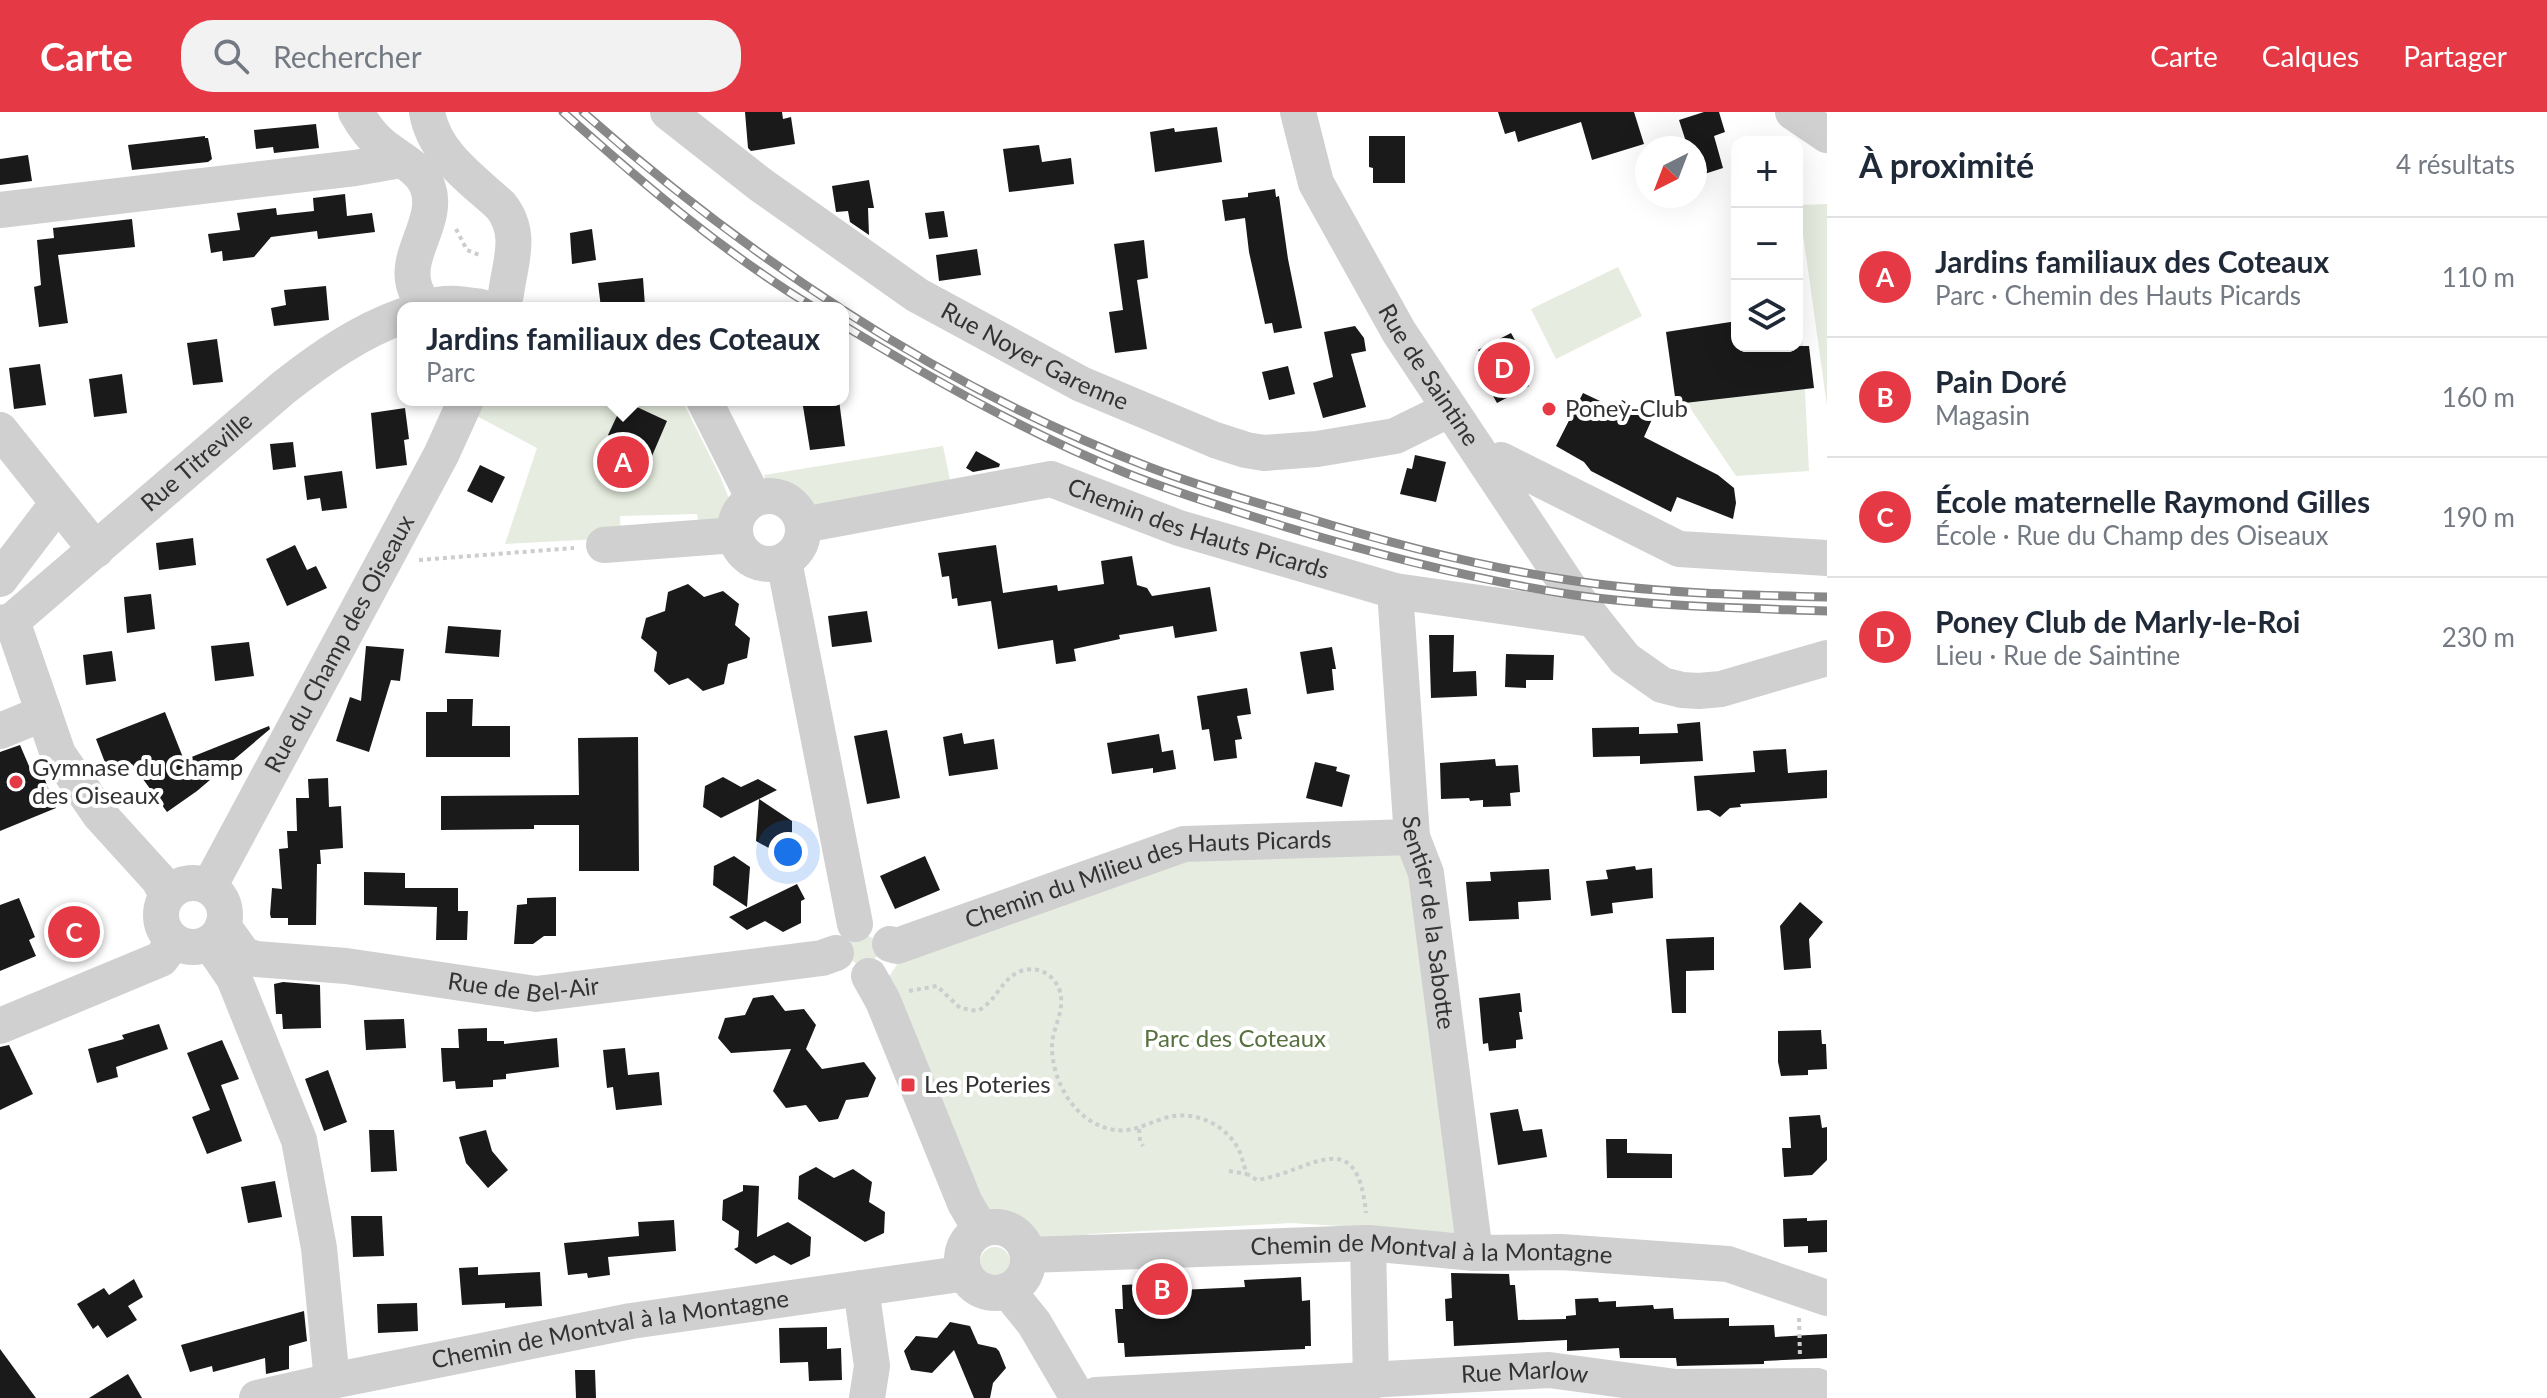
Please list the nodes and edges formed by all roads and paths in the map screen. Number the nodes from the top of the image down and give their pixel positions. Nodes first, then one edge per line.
1 (356, 112) edge
2 (427, 112) edge
3 (668, 112) edge
4 (1298, 112) edge
5 (1793, 112) edge
6 (1827, 135) edge
7 (401, 160) junction
8 (0, 210) edge
9 (428, 218) junction
10 (499, 297) edge
11 (423, 302) edge
12 (456, 302) edge
13 (397, 319) edge
14 (463, 406) edge
15 (707, 406) edge
16 (1450, 409) junction
17 (0, 430) edge
18 (1489, 465) junction
19 (754, 499) junction
20 (57, 504) junction
21 (803, 525) junction
22 (735, 535) junction
23 (604, 545) joint
24 (96, 550) junction
25 (385, 554) junction
26 (1827, 558) edge
27 (784, 561) junction
28 (0, 579) edge
29 (1395, 591) junction
30 (1592, 619) junction
31 (6, 622) edge
32 (1827, 658) edge
33 (44, 713) junction
34 (0, 731) edge
35 (1412, 837) junction
36 (209, 887) junction
37 (167, 895) junction
38 (216, 935) junction
39 (846, 938) junction
40 (174, 941) junction
41 (890, 944) junction
42 (876, 988) junction
43 (0, 1026) edge
44 (1139, 1129) junction
45 (1143, 1146) dead end
46 (1229, 1171) dead end
47 (1247, 1174) junction
48 (981, 1230) junction
49 (1368, 1243) junction
50 (1475, 1253) junction
51 (1028, 1255) junction
52 (963, 1270) junction
53 (861, 1288) junction
54 (1008, 1291) junction
55 (1827, 1298) edge
56 (1799, 1327) dead end
57 (1809, 1373) joint
58 (332, 1381) junction
59 (1371, 1382) junction
60 (257, 1398) edge
61 (867, 1398) edge
62 (1078, 1398) edge
63 (1090, 1398) edge

1 - 7 street
2 - 10 street
3 - 16 street, Rue Noyer Garenne
4 - 16 street, Rue de Saintine
5 - 6 street
7 - 8 street
7 - 9 street
9 - 10 path
9 - 11 street
10 - 12 street
13 - 24 street, Rue Titreville
14 - 25 street, Rue du Champ des Oiseaux
15 - 19 street
16 - 18 street, Rue de Saintine
17 - 20 street
18 - 26 street
18 - 30 street, Rue de Saintine
19 - 21 street
19 - 22 street
20 - 24 street
20 - 28 street
21 - 27 street
21 - 29 street, Chemin des Hauts Picards
22 - 23 street
22 - 27 street
23 - 25 path
24 - 31 street, Rue Titreville
25 - 36 street, Rue du Champ des Oiseaux
27 - 39 street
29 - 30 street, Chemin des Hauts Picards
29 - 35 street, Sentier de la Sabotte
30 - 32 street, Rue de Saintine
31 - 33 street
33 - 34 street
33 - 37 street
35 - 41 street, Chemin du Milieu des Hauts Picards
35 - 50 street, Sentier de la Sabotte
36 - 37 street
36 - 38 street
37 - 40 street
38 - 39 street, Rue de Bel-Air
38 - 40 street
38 - 58 street
39 - 41 street
39 - 42 street
40 - 43 street
41 - 42 street
42 - 44 path
42 - 48 street
44 - 45 path
44 - 47 path
46 - 47 path
47 - 49 path
48 - 51 street
48 - 52 street
49 - 50 street, Chemin de Montval à la Montagne
49 - 51 street, Chemin de Montval à la Montagne
49 - 59 street
50 - 55 street, Chemin de Montval à la Montagne
51 - 54 street
52 - 53 street, Chemin de Montval à la Montagne
52 - 54 street
53 - 58 street, Chemin de Montval à la Montagne
53 - 61 street
54 - 62 street
56 - 57 path
57 - 59 street, Rue Marlow
58 - 60 street, Chemin de Montval à la Montagne
59 - 63 street, Rue Marlow

